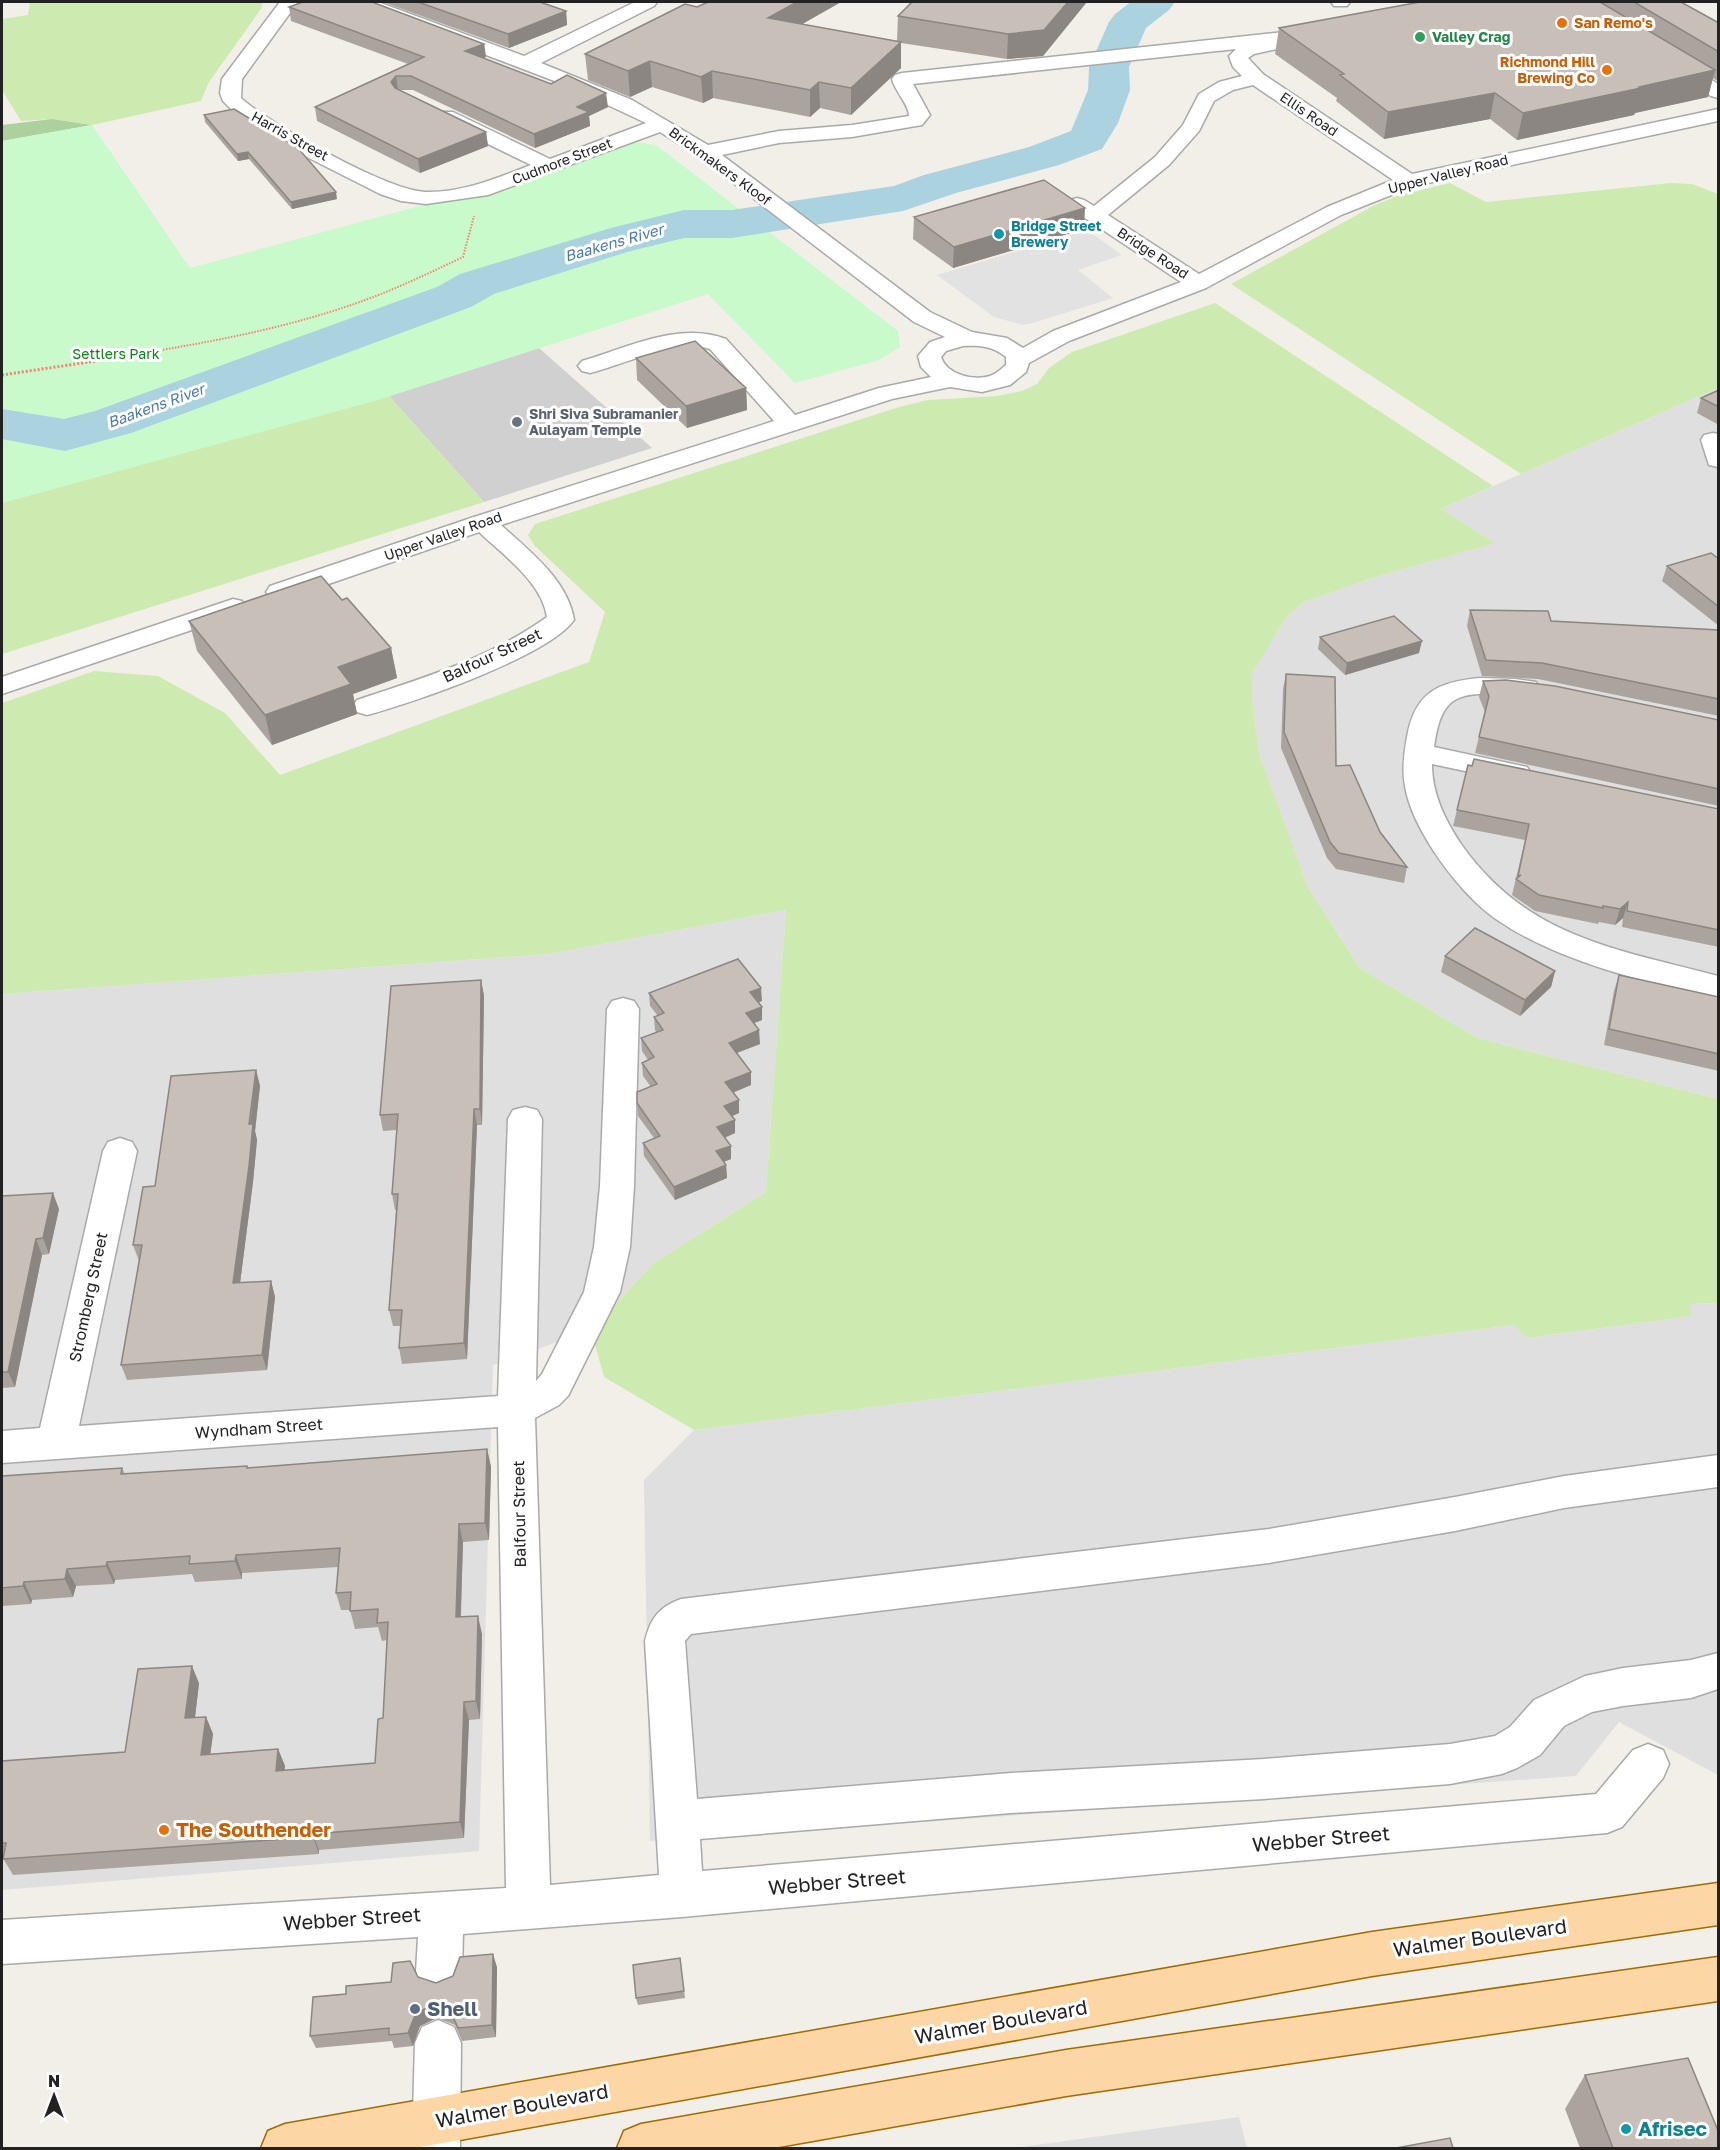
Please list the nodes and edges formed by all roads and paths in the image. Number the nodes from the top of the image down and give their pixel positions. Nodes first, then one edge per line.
1 (289, 2) edge
2 (363, 2) edge
3 (648, 2) edge
4 (1659, 56) edge
5 (525, 63) junction
6 (1256, 78) junction
7 (1719, 92) edge
8 (425, 106) edge
9 (1719, 115) edge
10 (662, 124) junction
11 (705, 152) junction
12 (549, 166) junction
13 (1408, 181) junction
14 (495, 187) junction
15 (460, 195) joint
16 (1198, 283) junction
17 (922, 317) junction
18 (1062, 336) junction
19 (969, 339) junction
20 (1002, 344) junction
21 (1019, 359) junction
22 (590, 366) dead end
23 (939, 366) junction
24 (2, 375) edge
25 (790, 424) junction
26 (483, 522) junction
27 (2, 686) edge
28 (1550, 692) edge
29 (367, 706) dead end
30 (1417, 752) junction
31 (1545, 779) edge
32 (1719, 987) edge
33 (623, 1009) dead end
34 (525, 1119) dead end
35 (120, 1151) dead end
36 (516, 1410) junction
37 (57, 1443) junction
38 (2, 1447) edge
39 (1719, 1471) edge
40 (1719, 1671) edge
41 (1648, 1764) dead end
42 (677, 1821) junction
43 (682, 1896) junction
44 (1719, 1904) edge
45 (529, 1908) junction
46 (441, 1913) junction
47 (2, 1942) edge
48 (439, 1972) dead end
49 (1719, 1979) edge
50 (438, 2043) dead end
51 (436, 2135) edge
52 (285, 2148) edge
53 (641, 2148) edge

1 - 15 street, Harris Street
2 - 5 street, Brickmakers Kloof
3 - 5 street
4 - 7 street
5 - 10 street, Brickmakers Kloof
6 - 11 street, Ellis Road
6 - 13 street, Ellis Road
6 - 16 street, Bridge Road
8 - 12 street
9 - 13 street, Upper Valley Road
10 - 11 street, Brickmakers Kloof
10 - 12 street, Cudmore Street
11 - 17 street, Brickmakers Kloof
12 - 14 street, Cudmore Street
13 - 16 street, Upper Valley Road
14 - 15 street, Cudmore Street
14 - 24 path
16 - 18 street, Upper Valley Road
17 - 19 street, Brickmakers Kloof
17 - 23 street, Brickmakers Kloof
18 - 20 street, Upper Valley Road
18 - 21 street, Upper Valley Road
19 - 20 street, Upper Valley Road
19 - 23 street
20 - 21 street
21 - 23 street, Upper Valley Road
22 - 25 street
23 - 25 street, Upper Valley Road
25 - 26 street, Upper Valley Road
26 - 27 street, Upper Valley Road
26 - 29 street, Balfour Street
28 - 30 street
30 - 31 street
30 - 32 street
33 - 36 street
34 - 36 street, Balfour Street
35 - 37 street, Stromberg Street
36 - 37 street, Wyndham Street
36 - 45 street, Balfour Street
37 - 38 street, Wyndham Street
39 - 42 street
40 - 42 street
41 - 43 street, Webber Street
42 - 43 street
43 - 45 street, Webber Street
44 - 51 main road, Walmer Boulevard
45 - 46 street, Webber Street
46 - 47 street, Webber Street
46 - 48 street
49 - 53 main road
50 - 51 street
51 - 52 main road, Walmer Boulevard

